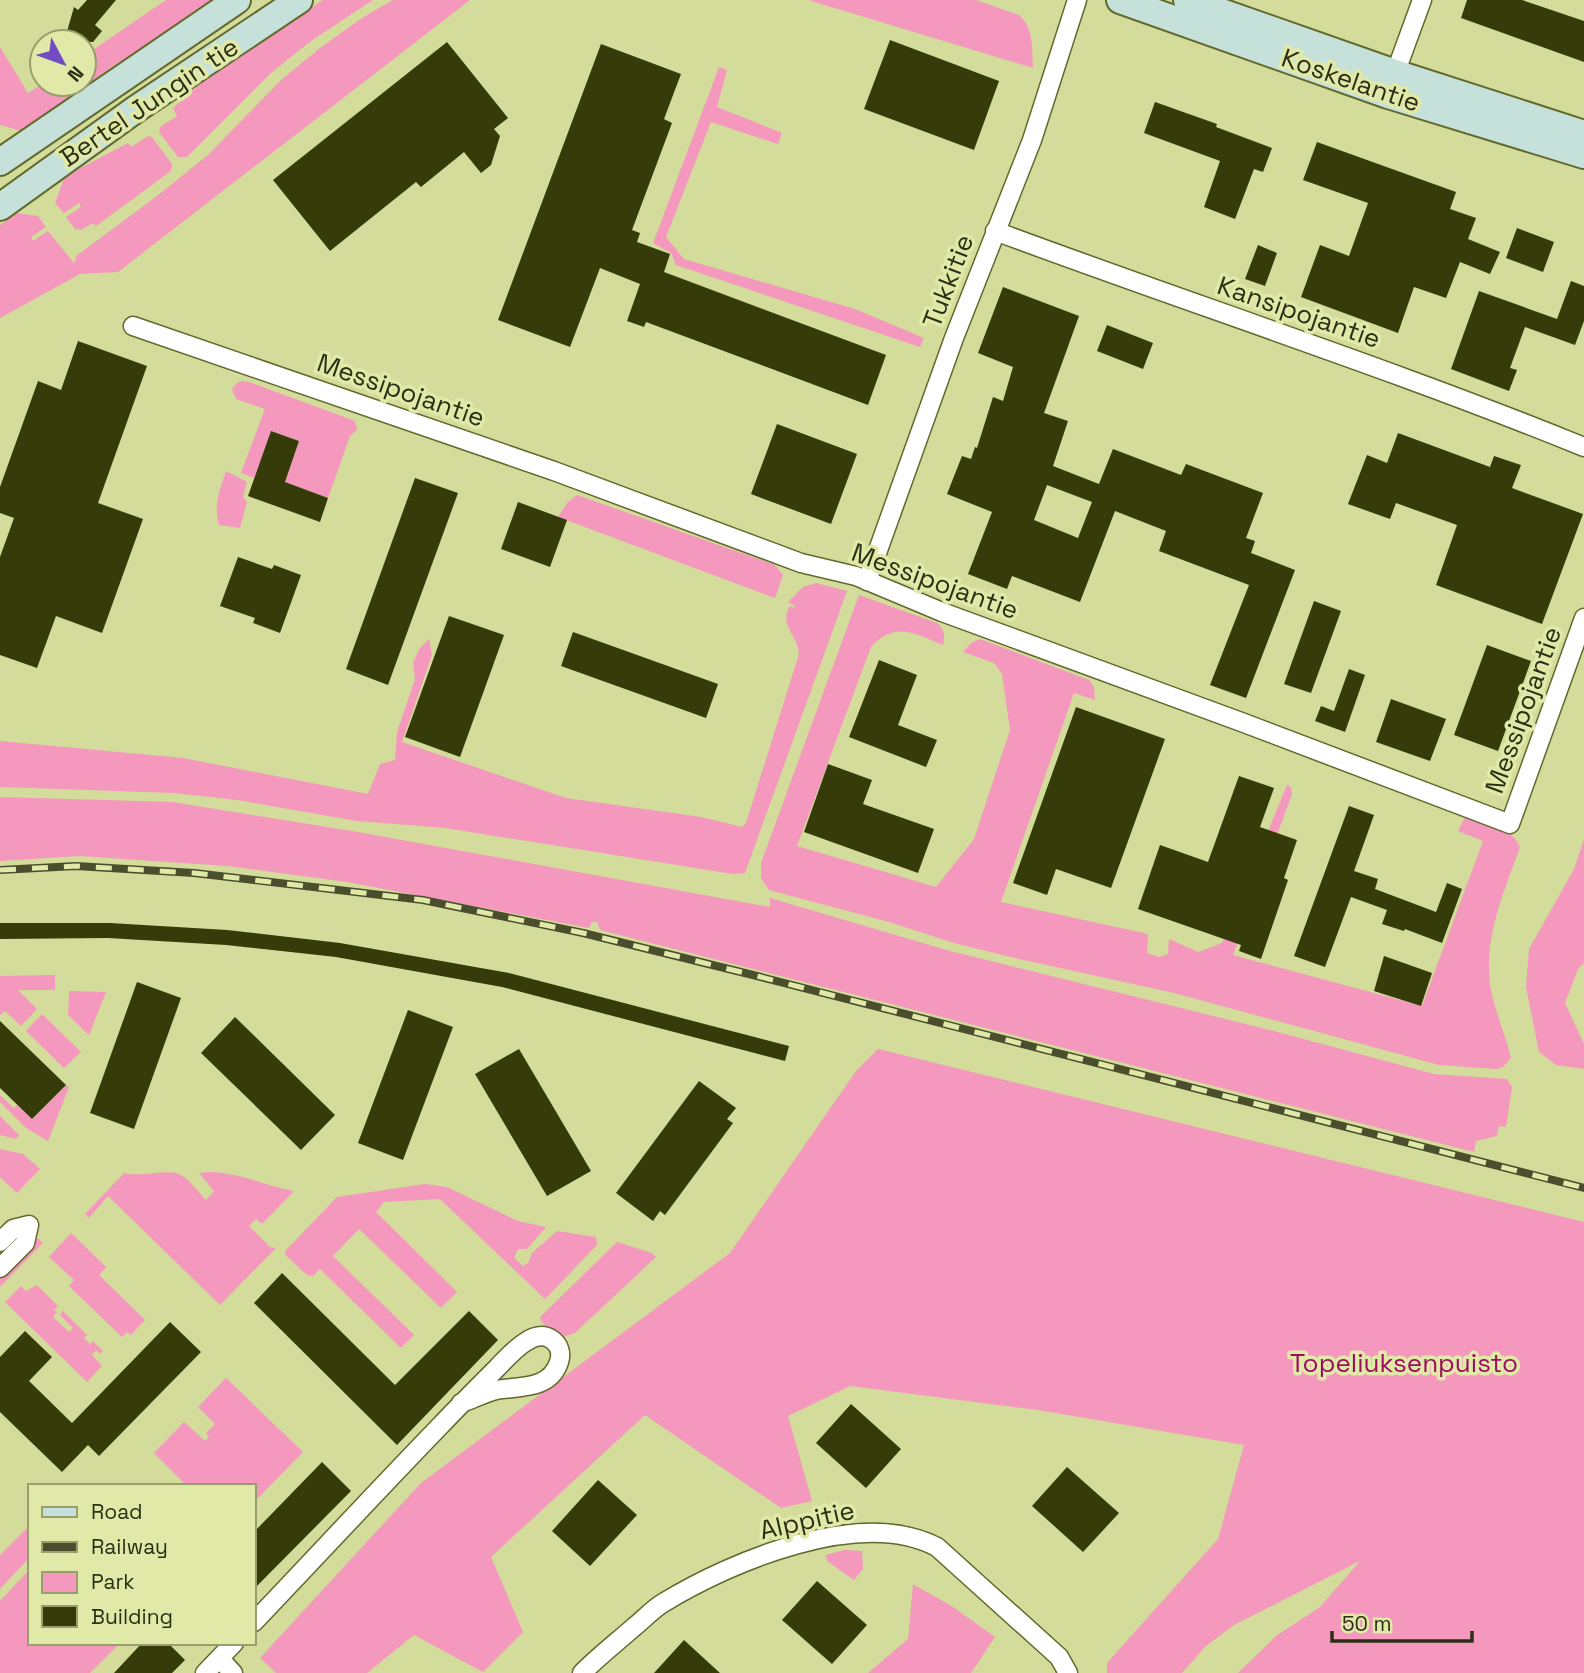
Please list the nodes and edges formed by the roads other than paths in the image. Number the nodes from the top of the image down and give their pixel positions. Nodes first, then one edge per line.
1 (237, 0) edge
2 (299, 0) edge
3 (1077, 0) edge
4 (1120, 0) edge
5 (1187, 0) edge
6 (1422, 0) edge
7 (1392, 84) junction
8 (1584, 134) edge
9 (1584, 155) edge
10 (0, 162) edge
11 (4, 203) edge
12 (995, 231) junction
13 (133, 326) dead end
14 (1584, 447) edge
15 (867, 581) junction
16 (1584, 618) edge
17 (0, 1242) edge
18 (0, 1268) edge
19 (461, 1403) junction
20 (256, 1620) edge
21 (232, 1645) edge
22 (219, 1659) junction
23 (205, 1673) edge
24 (233, 1673) edge
25 (582, 1673) edge
26 (1069, 1673) edge

1 - 10 main road, Bertel Jungin tie
2 - 11 main road, Bertel Jungin tie
3 - 12 street, Tukkitie
4 - 7 main road, Koskelantie
5 - 7 main road, Koskelantie
6 - 7 street
7 - 8 main road, Koskelantie
7 - 9 main road, Koskelantie
12 - 14 street, Kansipojantie
12 - 15 street, Tukkitie
13 - 15 street, Messipojantie
15 - 16 street, Messipojantie
17 - 18 street
19 - 19 street
19 - 20 street
21 - 22 street
22 - 23 street
22 - 24 street
25 - 26 street, Alppitie

